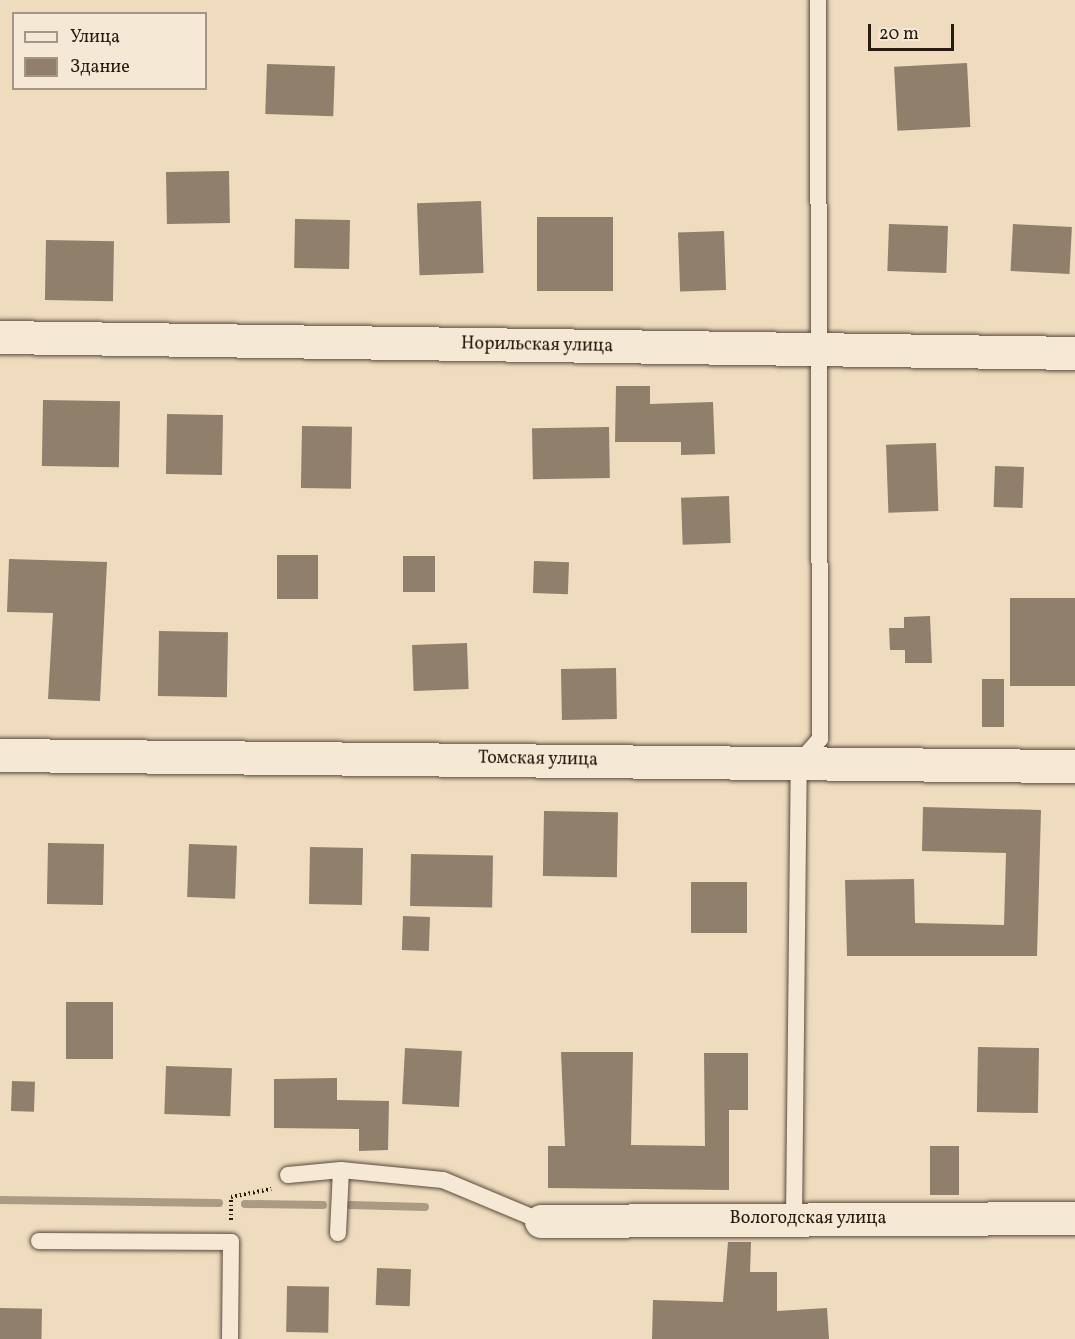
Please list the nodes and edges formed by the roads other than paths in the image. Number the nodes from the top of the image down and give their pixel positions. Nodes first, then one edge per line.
1 (818, 0) edge
2 (0, 338) edge
3 (821, 351) junction
4 (1075, 354) edge
5 (0, 755) edge
6 (799, 763) junction
7 (1075, 766) edge
8 (341, 1170) junction
9 (288, 1175) road end
10 (1075, 1218) edge
11 (794, 1219) junction
12 (541, 1221) joint
13 (338, 1233) dead end
14 (39, 1240) dead end
15 (230, 1339) edge

1 - 3 lane
2 - 3 street, Норильская улица
3 - 4 street, Норильская улица
3 - 6 lane
5 - 6 street, Томская улица
6 - 7 street, Томская улица
6 - 11 lane
8 - 9 lane
8 - 12 lane
8 - 13 lane
10 - 11 street, Вологодская улица
11 - 12 street, Вологодская улица
14 - 15 lane

